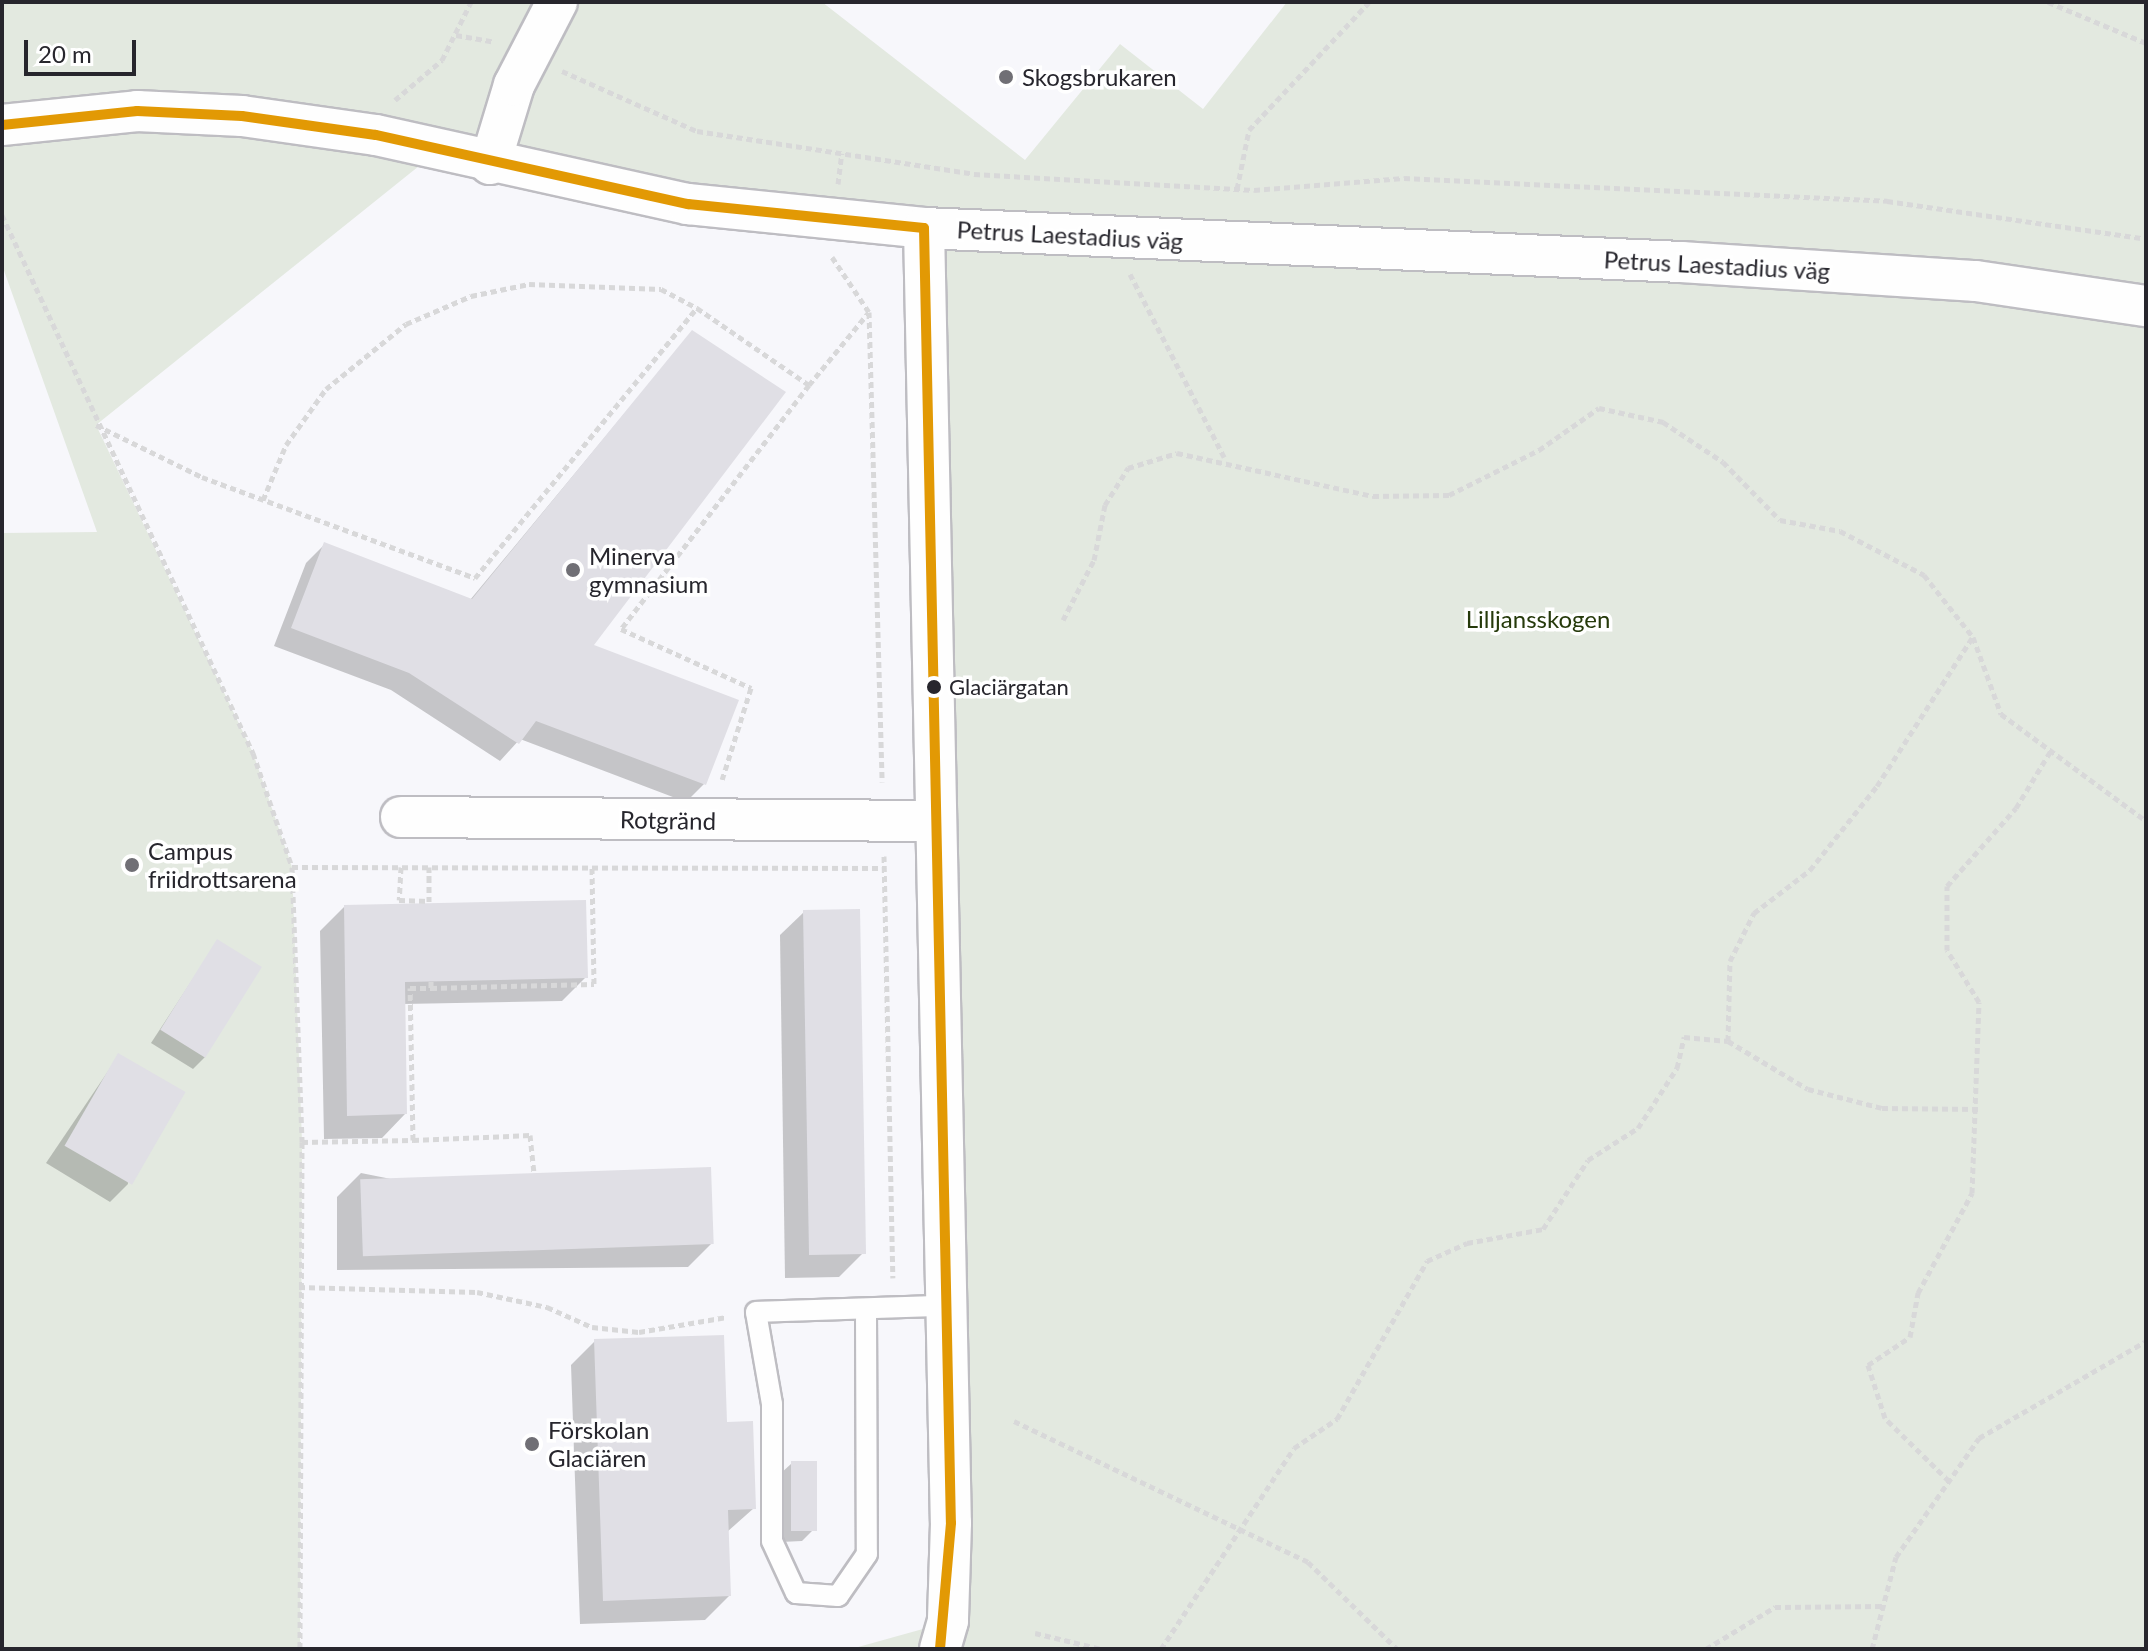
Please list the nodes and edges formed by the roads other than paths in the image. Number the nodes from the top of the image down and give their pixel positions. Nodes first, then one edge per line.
1 (557, 2) edge
2 (2, 125) edge
3 (490, 164) junction
4 (924, 228) junction
5 (2146, 306) edge
6 (401, 817) dead end
7 (935, 821) junction
8 (941, 1306) junction
9 (866, 1311) junction
10 (940, 1649) edge

1 - 3 street
2 - 3 street, Petrus Laestadius väg
3 - 4 street, Petrus Laestadius väg
4 - 5 street, Petrus Laestadius väg
4 - 7 street
6 - 7 street, Rotgränd
7 - 8 street
8 - 9 lane
8 - 10 street
9 - 9 lane

